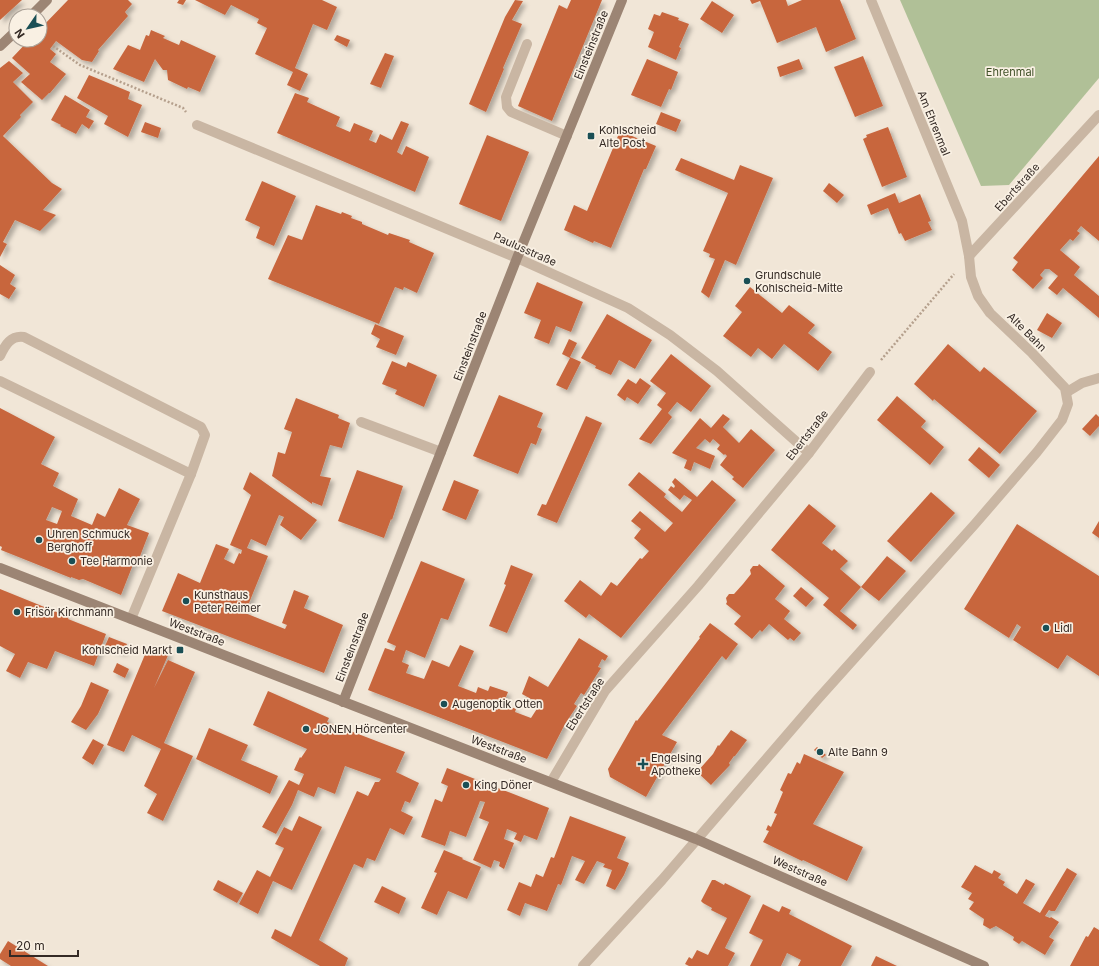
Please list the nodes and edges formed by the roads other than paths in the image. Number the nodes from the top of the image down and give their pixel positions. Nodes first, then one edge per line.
1 (47, 0) edge
2 (622, 0) edge
3 (871, 0) edge
4 (39, 8) edge
5 (8, 38) edge
6 (527, 44) dead end
7 (0, 46) edge
8 (1099, 114) edge
9 (197, 124) road end
10 (567, 136) junction
11 (969, 256) junction
12 (517, 258) junction
13 (0, 356) edge
14 (870, 372) road end
15 (1099, 378) edge
16 (0, 381) edge
17 (1067, 392) junction
18 (361, 422) dead end
19 (441, 452) junction
20 (809, 453) junction
21 (190, 474) junction
22 (0, 568) edge
23 (130, 619) junction
24 (343, 702) junction
25 (551, 782) junction
26 (696, 839) junction
27 (582, 966) edge
28 (984, 966) edge

1 - 4 main road
2 - 10 main road, Einsteinstraße
3 - 11 street, Am Ehrenmal
5 - 7 main road
6 - 10 street
8 - 11 street, Ebertstraße
9 - 12 street, Paulusstraße
10 - 12 main road, Einsteinstraße
11 - 17 street, Alte Bahn
12 - 19 main road, Einsteinstraße
12 - 20 street, Paulusstraße
13 - 21 street
14 - 20 street, Ebertstraße
15 - 17 street
16 - 21 street
17 - 26 street
18 - 19 street
19 - 24 main road, Einsteinstraße
20 - 25 street, Ebertstraße
21 - 23 street
22 - 23 main road, Weststraße
23 - 24 main road, Weststraße
24 - 25 main road, Weststraße
25 - 26 main road, Weststraße
26 - 27 street
26 - 28 main road, Weststraße

